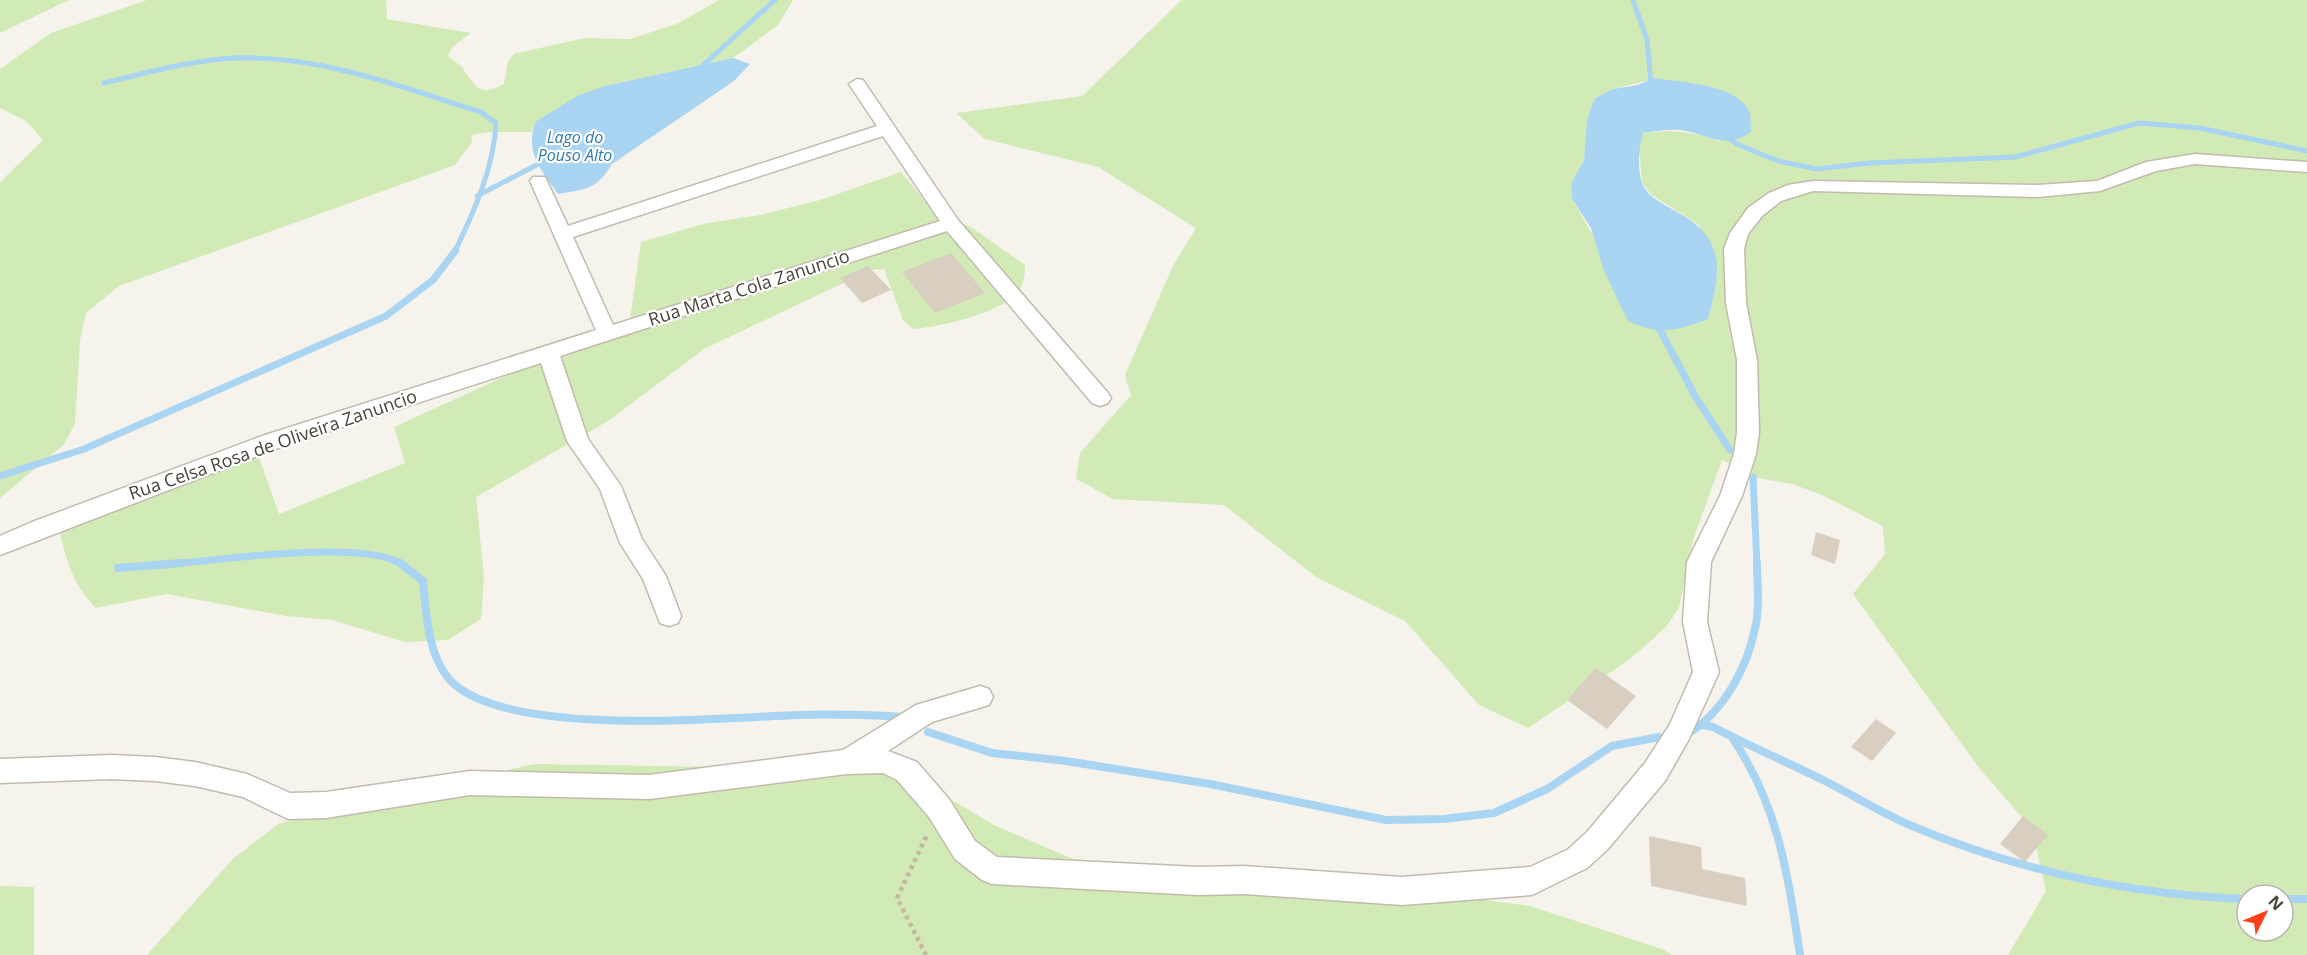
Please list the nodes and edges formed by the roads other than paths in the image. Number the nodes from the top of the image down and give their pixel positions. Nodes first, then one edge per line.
1 (857, 84) dead end
2 (886, 129) junction
3 (2307, 167) edge
4 (539, 180) dead end
5 (951, 224) junction
6 (563, 234) junction
7 (607, 333) junction
8 (548, 351) junction
9 (1100, 398) dead end
10 (0, 546) edge
11 (669, 616) dead end
12 (980, 697) dead end
13 (847, 762) junction
14 (0, 771) edge

1 - 2 street
2 - 5 street
2 - 6 street
3 - 13 street
4 - 6 street
5 - 7 street, Rua Marta Cola Zanuncio
5 - 9 street
6 - 7 street
7 - 8 street, Rua Marta Cola Zanuncio
8 - 10 street, Rua Celsa Rosa de Oliveira Zanuncio
8 - 11 street
12 - 13 street
13 - 14 street

